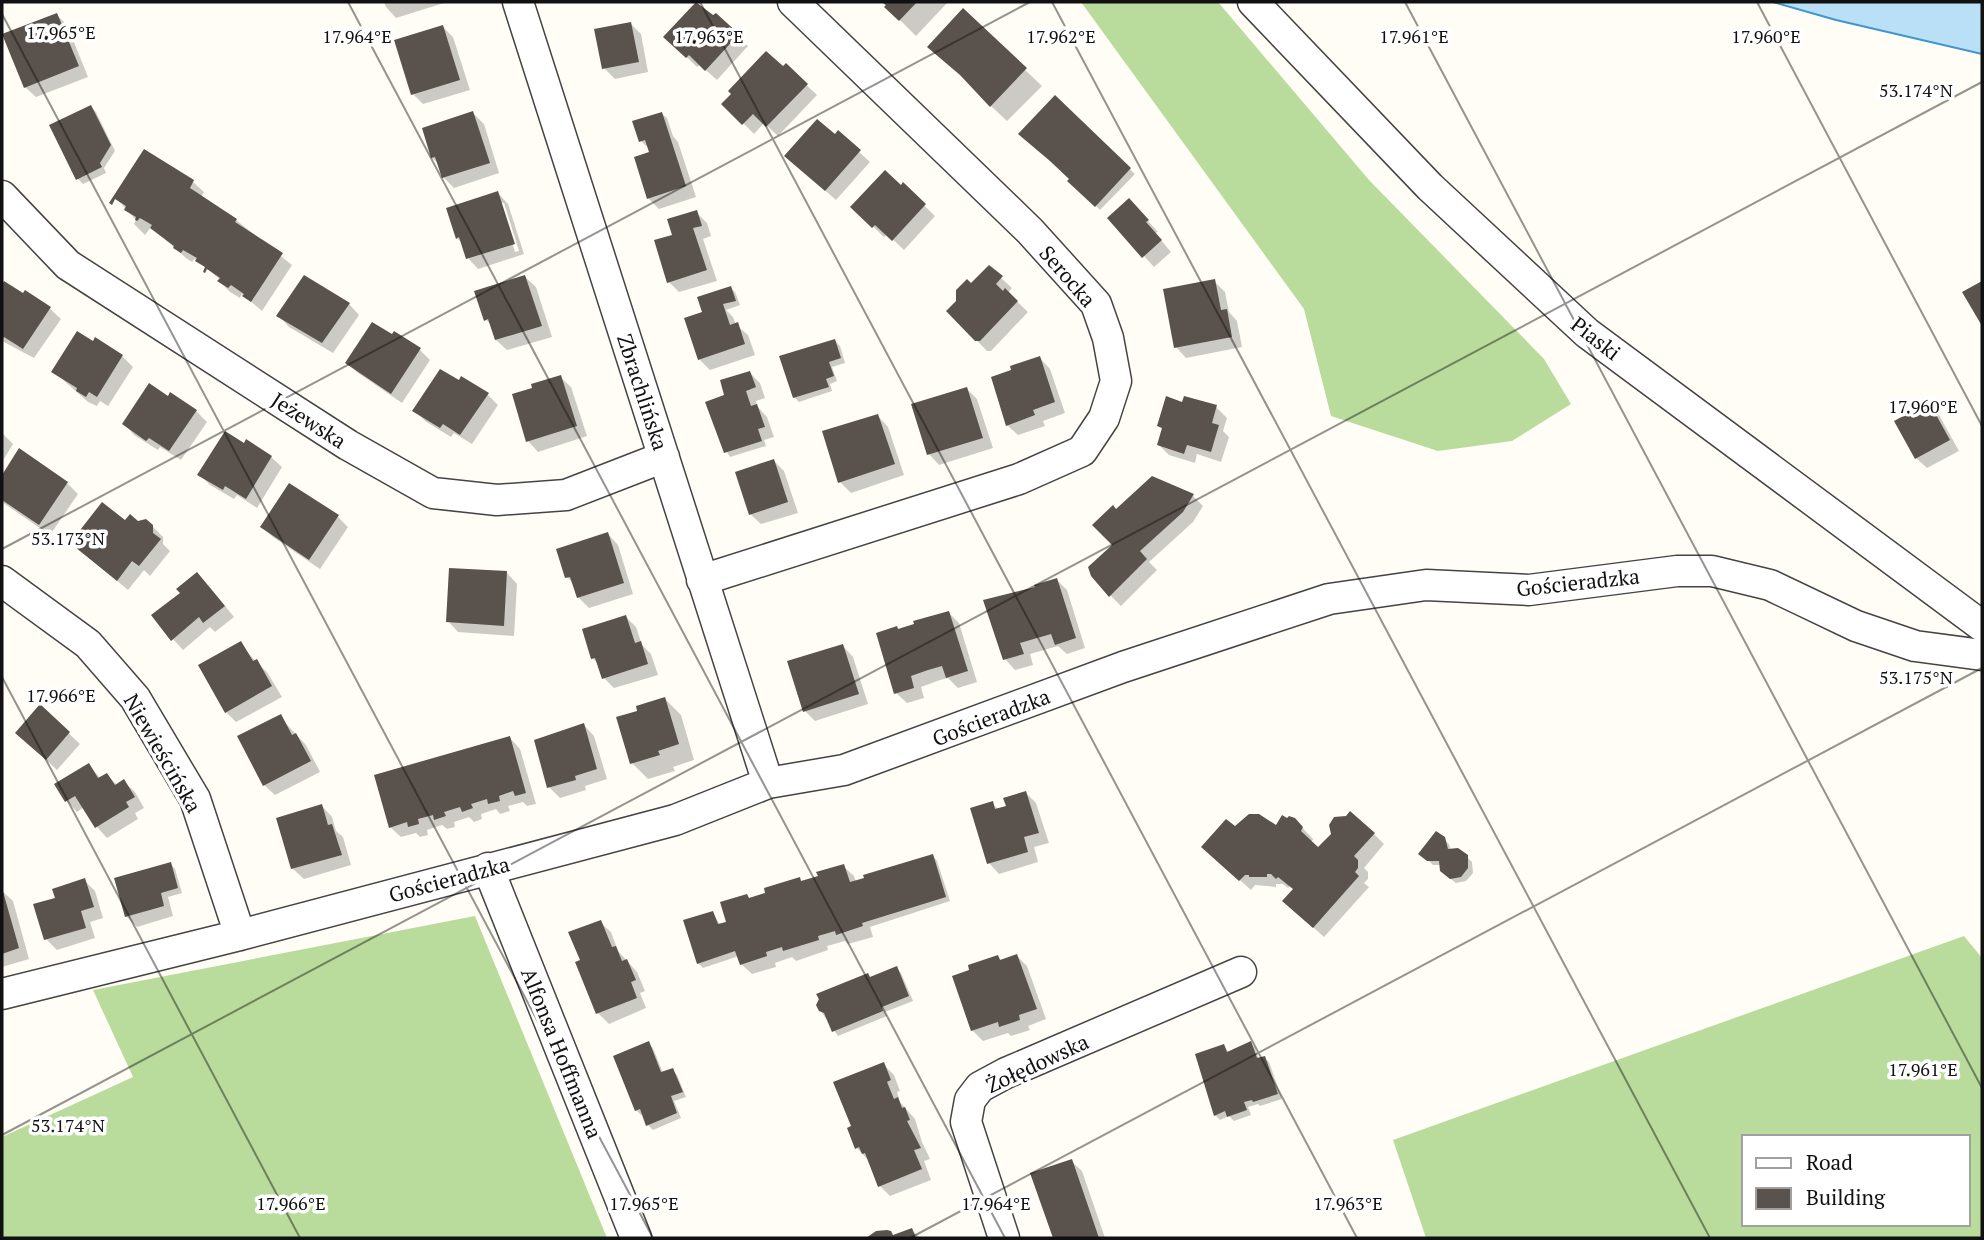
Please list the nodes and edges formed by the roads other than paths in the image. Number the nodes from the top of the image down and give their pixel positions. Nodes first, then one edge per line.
1 (518, 2) edge
2 (793, 2) edge
3 (1253, 2) edge
4 (2, 196) edge
5 (664, 457) junction
6 (702, 580) junction
7 (2, 581) edge
8 (1982, 626) edge
9 (1982, 655) edge
10 (768, 783) junction
11 (488, 868) junction
12 (240, 934) junction
13 (1241, 972) dead end
14 (2, 994) edge
15 (636, 1238) edge
16 (1004, 1238) edge

1 - 5 street, Zbrachlińska
2 - 6 street, Serocka
3 - 8 street, Piaski
4 - 5 street, Jeżewska
5 - 6 street, Zbrachlińska
6 - 10 street, Zbrachlińska
7 - 12 street, Niewieścińska
9 - 10 street, Gościeradzka
10 - 11 street, Gościeradzka
11 - 12 street, Gościeradzka
11 - 15 street, Alfonsa Hoffmanna
12 - 14 street, Gościeradzka
13 - 16 street, Żołędowska

